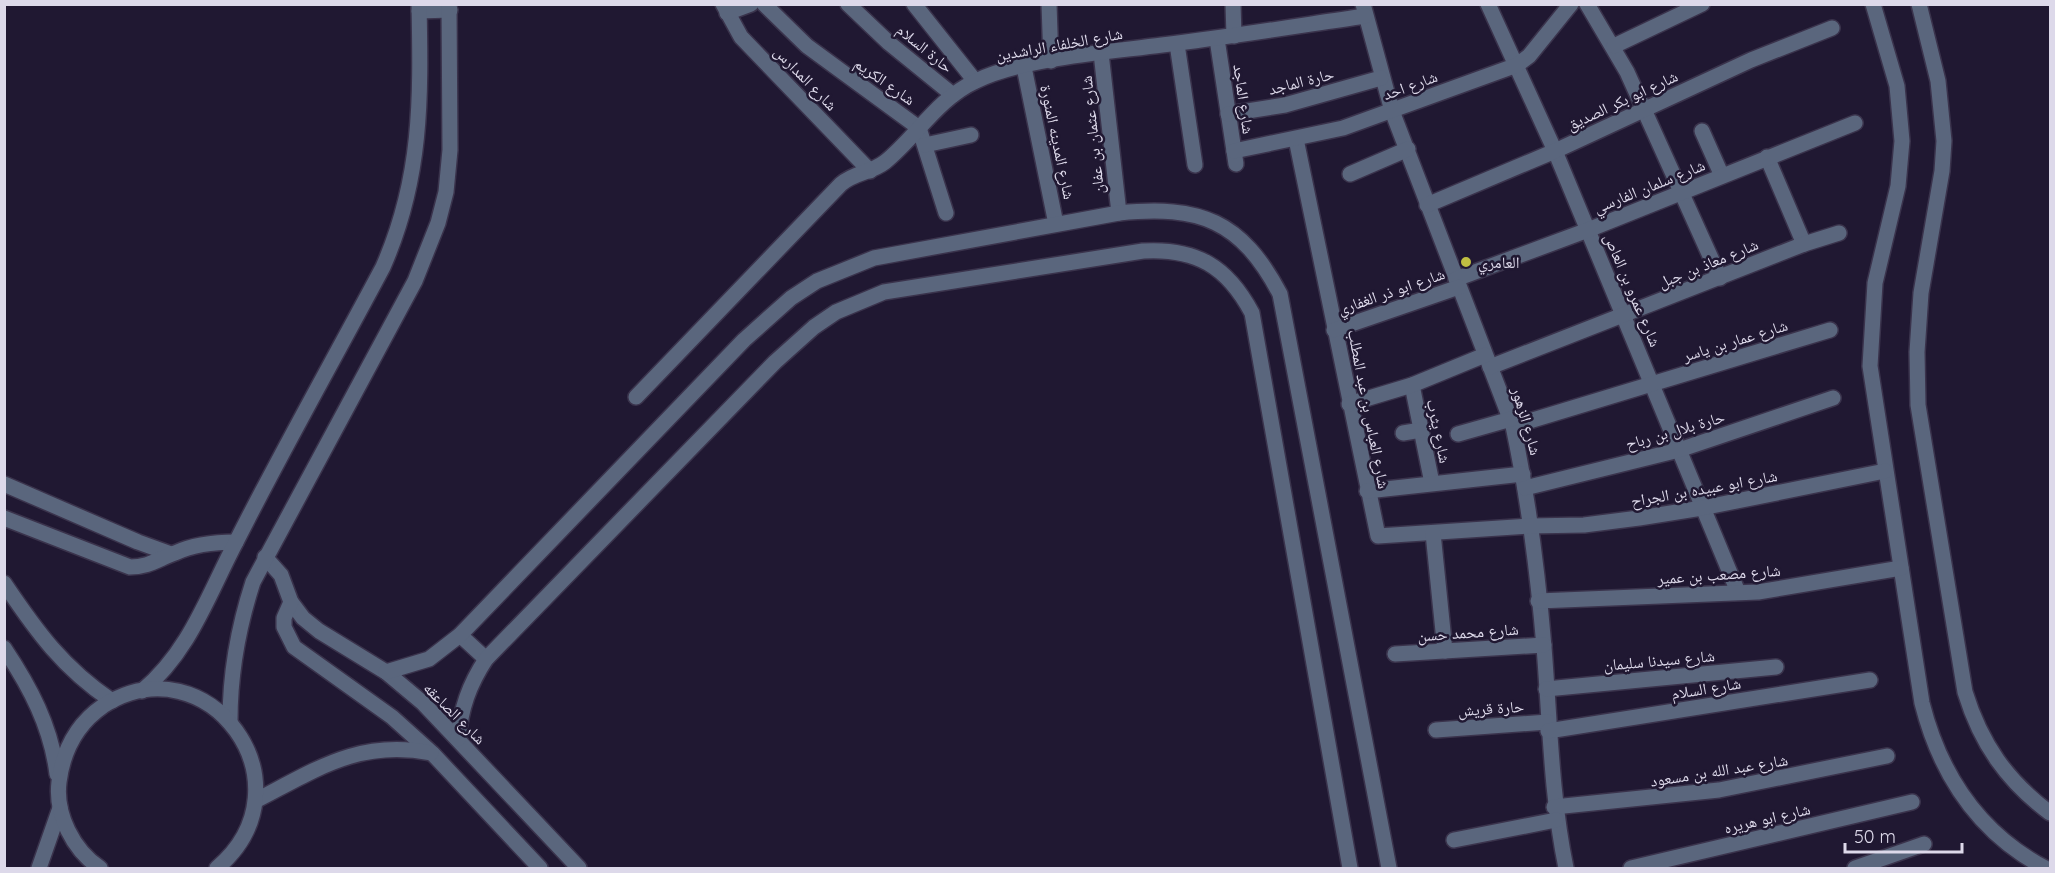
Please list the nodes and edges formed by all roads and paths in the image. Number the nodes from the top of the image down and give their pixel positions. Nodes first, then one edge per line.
1 (751, 4) edge
2 (764, 4) edge
3 (848, 4) edge
4 (914, 4) edge
5 (1049, 4) edge
6 (1233, 4) edge
7 (1488, 4) edge
8 (1571, 4) edge
9 (1587, 4) edge
10 (1873, 4) edge
11 (1919, 4) edge
12 (1701, 5) edge
13 (449, 7) edge
14 (419, 8) edge
15 (725, 8) edge
16 (1364, 10) edge
17 (1832, 28) dead end
18 (1234, 36) junction
19 (1217, 39) junction
20 (1177, 44) junction
21 (1614, 46) junction
22 (1101, 53) junction
23 (1051, 61) junction
24 (1517, 65) junction
25 (1024, 67) junction
26 (1381, 78) junction
27 (975, 81) junction
28 (953, 94) junction
29 (1645, 110) junction
30 (1392, 111) junction
31 (1228, 114) junction
32 (1855, 123) dead end
33 (920, 128) junction
34 (1702, 131) dead end
35 (971, 135) dead end
36 (1296, 139) junction
37 (925, 145) junction
38 (1408, 149) junction
39 (1555, 151) junction
40 (1235, 157) joint
41 (1767, 157) junction
42 (1195, 165) dead end
43 (870, 171) junction
44 (1350, 174) dead end
45 (1722, 176) junction
46 (1682, 192) junction
47 (1427, 205) junction
48 (946, 213) dead end
49 (1119, 213) junction
50 (1056, 224) junction
51 (1588, 230) junction
52 (1839, 233) dead end
53 (1804, 244) junction
54 (1720, 278) junction
55 (1457, 283) junction
56 (1624, 316) junction
57 (1334, 330) junction
58 (1830, 330) dead end
59 (1488, 361) junction
60 (1652, 384) junction
61 (1412, 385) junction
62 (636, 397) dead end
63 (1833, 398) dead end
64 (1349, 404) junction
65 (1512, 423) junction
66 (1421, 430) junction
67 (1403, 433) dead end
68 (1458, 434) dead end
69 (1679, 450) junction
70 (1885, 471) junction
71 (1524, 481) junction
72 (1432, 483) junction
73 (4, 484) edge
74 (1367, 491) junction
75 (1702, 508) junction
76 (4, 519) edge
77 (1529, 526) junction
78 (1433, 533) junction
79 (236, 543) junction
80 (171, 554) junction
81 (265, 557) junction
82 (1900, 568) junction
83 (4, 583) edge
84 (1738, 592) junction
85 (1538, 601) junction
86 (291, 602) junction
87 (460, 635) junction
88 (1544, 645) junction
89 (4, 648) edge
90 (1445, 651) junction
91 (1395, 654) dead end
92 (486, 658) junction
93 (1776, 667) dead end
94 (386, 672) junction
95 (1870, 680) dead end
96 (1546, 689) junction
97 (142, 691) junction
98 (112, 701) junction
99 (230, 721) junction
100 (1548, 727) junction
101 (1436, 730) dead end
102 (458, 739) junction
103 (432, 753) junction
104 (1887, 756) dead end
105 (58, 788) junction
106 (256, 800) junction
107 (1912, 802) dead end
108 (60, 808) junction
109 (2050, 813) edge
110 (1555, 814) junction
111 (1454, 840) dead end
112 (1924, 844) dead end
113 (39, 868) edge
114 (99, 868) edge
115 (217, 868) edge
116 (540, 868) edge
117 (579, 868) edge
118 (1350, 868) edge
119 (1389, 868) edge
120 (1566, 868) edge
121 (1631, 868) edge
122 (1855, 868) edge
123 (2045, 868) edge

1 - 15 street
2 - 33 street, شارع الكريم
3 - 28 street, حارة السلام
4 - 27 street
5 - 23 street
6 - 18 street
7 - 24 street, شارع عمرو بن العاص
8 - 24 street, شارع احد
9 - 21 street
10 - 70 street
11 - 109 street
12 - 21 street
13 - 14 street
13 - 81 street
14 - 79 street
15 - 43 street, شارع المدارس
16 - 18 street, شارع الخلفاء الراشدين
16 - 26 street, شارع الزهور
17 - 29 street, شارع ابو بكر الصديق
18 - 19 street, شارع الخلفاء الراشدين
19 - 20 street, شارع الخلفاء الراشدين
19 - 31 street, شارع الماجد
20 - 22 street, شارع الخلفاء الراشدين
20 - 42 street
21 - 29 street
22 - 23 street, شارع الخلفاء الراشدين
22 - 49 street, شارع عثمان بن عفان
23 - 25 street, شارع الخلفاء الراشدين
24 - 30 street, شارع احد
24 - 39 street, شارع عمرو بن العاص
25 - 27 street, شارع الخلفاء الراشدين
25 - 50 street, شارع المدينه المنورة
26 - 30 street, شارع الزهور
26 - 31 street, حارة الماجد
27 - 28 street, شارع الخلفاء الراشدين
28 - 33 street, شارع الخلفاء الراشدين
29 - 39 street, شارع ابو بكر الصديق
29 - 46 street
30 - 36 street, شارع احد
30 - 38 street, شارع الزهور
31 - 40 street, شارع الماجد
32 - 41 street, شارع سلمان الفارسي
33 - 37 street, شارع الكريم
33 - 43 street, شارع الخلفاء الراشدين
34 - 45 street
35 - 37 street
36 - 40 street, شارع احد
36 - 57 street, شارع العباس بن عبد المطلب
37 - 48 street, شارع الكريم
38 - 44 street
38 - 47 street, شارع الزهور
39 - 47 street, شارع ابو بكر الصديق
39 - 51 street, شارع عمرو بن العاص
41 - 45 street, شارع سلمان الفارسي
41 - 53 street
43 - 62 street, شارع الخلفاء الراشدين
45 - 46 street, شارع سلمان الفارسي
46 - 51 street, شارع سلمان الفارسي
46 - 54 street
47 - 55 street, شارع الزهور
49 - 50 street
49 - 119 street
50 - 87 street
51 - 55 street, شارع سلمان الفارسي
51 - 56 street, شارع عمرو بن العاص
52 - 53 street, شارع معاذ بن جبل
53 - 54 street, شارع معاذ بن جبل
54 - 56 street, شارع معاذ بن جبل
55 - 57 street, شارع ابو ذر الغفاري
55 - 59 street, شارع الزهور
56 - 59 street, شارع معاذ بن جبل
56 - 60 street, شارع عمرو بن العاص
57 - 64 street, شارع العباس بن عبد المطلب
58 - 60 street, شارع عمار بن ياسر
59 - 61 street, شارع معاذ بن جبل
59 - 65 street, شارع الزهور
60 - 65 street, شارع عمار بن ياسر
60 - 69 street, شارع عمرو بن العاص
61 - 64 street, شارع معاذ بن جبل
61 - 66 street, شارع يثرب
63 - 69 street, حارة بلال بن رباح
64 - 74 street, شارع العباس بن عبد المطلب
65 - 68 street, شارع عمار بن ياسر
65 - 71 street, شارع الزهور
66 - 67 street
66 - 72 street, شارع يثرب
69 - 71 street, حارة بلال بن رباح
69 - 75 street, شارع عمرو بن العاص
70 - 75 street, شارع ابو عبيده بن الجراح
70 - 82 street
71 - 72 street, حارة بلال بن رباح
71 - 77 street, شارع الزهور
72 - 74 street, حارة بلال بن رباح
73 - 80 street
74 - 78 street, شارع العباس بن عبد المطلب
75 - 77 street, شارع ابو عبيده بن الجراح
75 - 84 street, شارع عمرو بن العاص
76 - 80 street
77 - 78 street, شارع العباس بن عبد المطلب
77 - 85 street, شارع الزهور
78 - 90 street
79 - 80 street
79 - 97 street
81 - 86 street, شارع الصاعقه
81 - 99 street
82 - 84 street, شارع مصعب بن عمير
82 - 123 street
83 - 98 street
84 - 85 street, شارع مصعب بن عمير
85 - 88 street, شارع الزهور
86 - 94 street, شارع الصاعقه
86 - 103 street
87 - 92 street
87 - 94 street
88 - 90 street, شارع محمد حسن
88 - 96 street, شارع الزهور
89 - 105 street
90 - 91 street, شارع محمد حسن
92 - 102 street
92 - 118 street
93 - 96 street, شارع سيدنا سليمان
94 - 102 street, شارع الصاعقه
95 - 100 street, شارع السلام
96 - 100 street, شارع الزهور
97 - 98 street
97 - 99 street
98 - 105 street
99 - 106 street
100 - 101 street, حارة قريش
100 - 110 street, شارع الزهور
102 - 117 street, شارع الصاعقه
103 - 106 street
103 - 116 street
104 - 110 street, شارع عبد الله بن مسعود
105 - 108 street
106 - 115 street
107 - 121 street, شارع ابو هريره
108 - 113 street
108 - 114 street
110 - 111 street, شارع عبد الله بن مسعود
110 - 120 street, شارع الزهور
112 - 122 street

